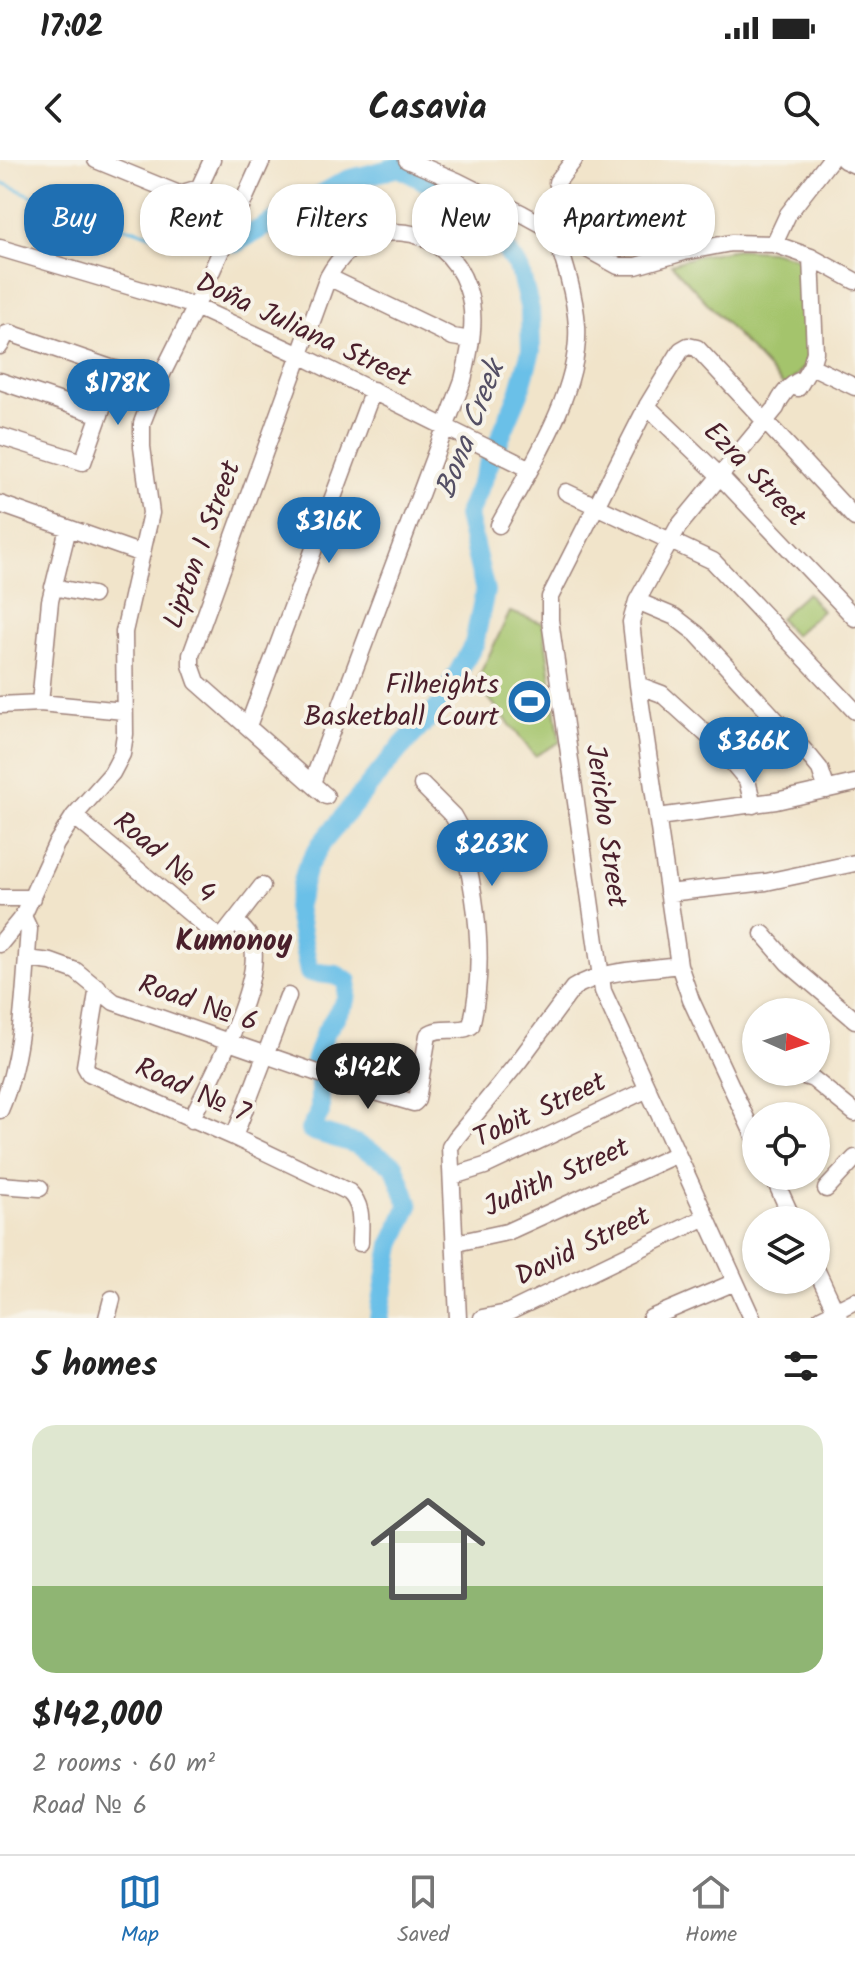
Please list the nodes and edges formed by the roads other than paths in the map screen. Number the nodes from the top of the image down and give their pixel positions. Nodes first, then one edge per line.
1 (212, 160) edge
2 (262, 160) edge
3 (407, 160) edge
4 (574, 160) edge
5 (830, 160) edge
6 (844, 160) edge
7 (101, 161) edge
8 (855, 165) edge
9 (557, 182) dead end
10 (534, 221) edge
11 (774, 244) junction
12 (715, 247) edge
13 (0, 248) edge
14 (561, 256) edge
15 (598, 256) edge
16 (674, 256) edge
17 (811, 257) junction
18 (328, 277) junction
19 (855, 281) edge
20 (195, 308) junction
21 (471, 340) junction
22 (0, 346) edge
23 (300, 355) junction
24 (811, 366) junction
25 (124, 372) junction
26 (0, 381) edge
27 (157, 385) junction
28 (855, 387) edge
29 (373, 390) junction
30 (647, 406) junction
31 (770, 414) junction
32 (100, 415) junction
33 (445, 426) junction
34 (0, 436) edge
35 (530, 469) junction
36 (720, 476) junction
37 (566, 492) dead end
38 (0, 504) edge
39 (594, 505) junction
40 (855, 518) edge
41 (499, 525) dead end
42 (68, 528) junction
43 (670, 540) junction
44 (142, 554) junction
45 (53, 587) junction
46 (93, 595) dead end
47 (637, 601) junction
48 (855, 618) edge
49 (638, 685) junction
50 (40, 703) junction
51 (0, 705) edge
52 (124, 711) junction
53 (855, 711) edge
54 (248, 726) junction
55 (312, 783) junction
56 (855, 783) edge
57 (422, 785) dead end
58 (827, 790) junction
59 (326, 796) dead end
60 (753, 805) junction
61 (74, 816) junction
62 (658, 817) junction
63 (855, 863) edge
64 (262, 886) dead end
65 (668, 893) junction
66 (0, 898) edge
67 (32, 898) junction
68 (23, 916) junction
69 (236, 921) junction
70 (763, 934) dead end
71 (0, 944) edge
72 (27, 959) junction
73 (679, 965) junction
74 (600, 976) junction
75 (98, 987) junction
76 (288, 996) dead end
77 (855, 1020) edge
78 (227, 1042) junction
79 (267, 1055) junction
80 (822, 1086) edge
81 (648, 1089) junction
82 (0, 1110) edge
83 (742, 1110) edge
84 (855, 1113) edge
85 (191, 1120) junction
86 (234, 1137) junction
87 (677, 1154) junction
88 (852, 1169) edge
89 (453, 1176) junction
90 (0, 1185) edge
91 (830, 1186) edge
92 (40, 1188) dead end
93 (706, 1217) junction
94 (360, 1243) dead end
95 (456, 1243) junction
96 (735, 1282) junction
97 (825, 1294) edge
98 (112, 1299) dead end
99 (855, 1301) edge
100 (508, 1315) edge
101 (832, 1316) edge
102 (107, 1318) edge
103 (458, 1318) edge
104 (482, 1318) edge
105 (651, 1318) edge
106 (752, 1318) edge

1 - 7 street
2 - 20 street
3 - 10 street
4 - 9 street
5 - 11 street
6 - 8 street
11 - 12 street
11 - 17 street
13 - 20 street, Doña Juliana Street
14 - 35 street
15 - 16 street
17 - 19 street
17 - 24 street
18 - 21 street
18 - 21 street, Lipton 1 Street
18 - 23 street, Lipton 1 Street
20 - 23 street, Doña Juliana Street
20 - 27 street
21 - 33 street, Lipton 1 Street
22 - 25 street
23 - 29 street, Doña Juliana Street
23 - 54 street, Lipton 1 Street
24 - 28 street
24 - 31 street
25 - 27 street
25 - 32 street
26 - 32 street
27 - 44 street
29 - 33 street, Doña Juliana Street
29 - 54 street
30 - 31 street, Jericho Street
30 - 36 street, Ezra Street
30 - 39 street, Jericho Street
31 - 36 street
31 - 40 street
32 - 34 street
33 - 35 street, Doña Juliana Street
33 - 55 street, Lipton 1 Street
35 - 41 street
36 - 43 street
36 - 48 street, Ezra Street
37 - 39 street
38 - 42 street
39 - 43 street
39 - 74 street, Jericho Street
42 - 44 street
42 - 45 street
43 - 47 street
43 - 53 street
44 - 52 street
45 - 46 street
45 - 50 street
47 - 49 street
47 - 58 street
49 - 60 street
49 - 62 street
50 - 51 street
50 - 52 street
52 - 61 street
54 - 55 street, Lipton 1 Street
55 - 59 street, Lipton 1 Street
56 - 58 street
57 - 79 street, Road № 6
58 - 60 street
60 - 62 street
61 - 67 street
61 - 69 street, Road № 4
62 - 65 street
63 - 65 street
64 - 69 street
65 - 73 street
66 - 67 street
67 - 68 street
68 - 71 street
68 - 72 street
69 - 78 street, Road № 4
70 - 77 street
72 - 75 street, Road № 6
72 - 82 street
73 - 74 street
73 - 83 street
74 - 81 street, Jericho Street
74 - 89 street
75 - 78 street, Road № 6
75 - 85 street, Road № 7
76 - 79 street
78 - 79 street, Road № 6
78 - 85 street, Road № 4
79 - 86 street
80 - 84 street
81 - 87 street, Jericho Street
81 - 89 street, Tobit Street
85 - 86 street, Road № 7
86 - 94 street, Road № 7
87 - 93 street, Jericho Street
87 - 95 street, Judith Street
88 - 91 street
89 - 95 street
90 - 92 street
93 - 96 street, Jericho Street
93 - 100 street, David Street
95 - 103 street
96 - 105 street
96 - 106 street, Jericho Street
97 - 101 street
98 - 102 street
99 - 101 street
100 - 104 street, David Street

